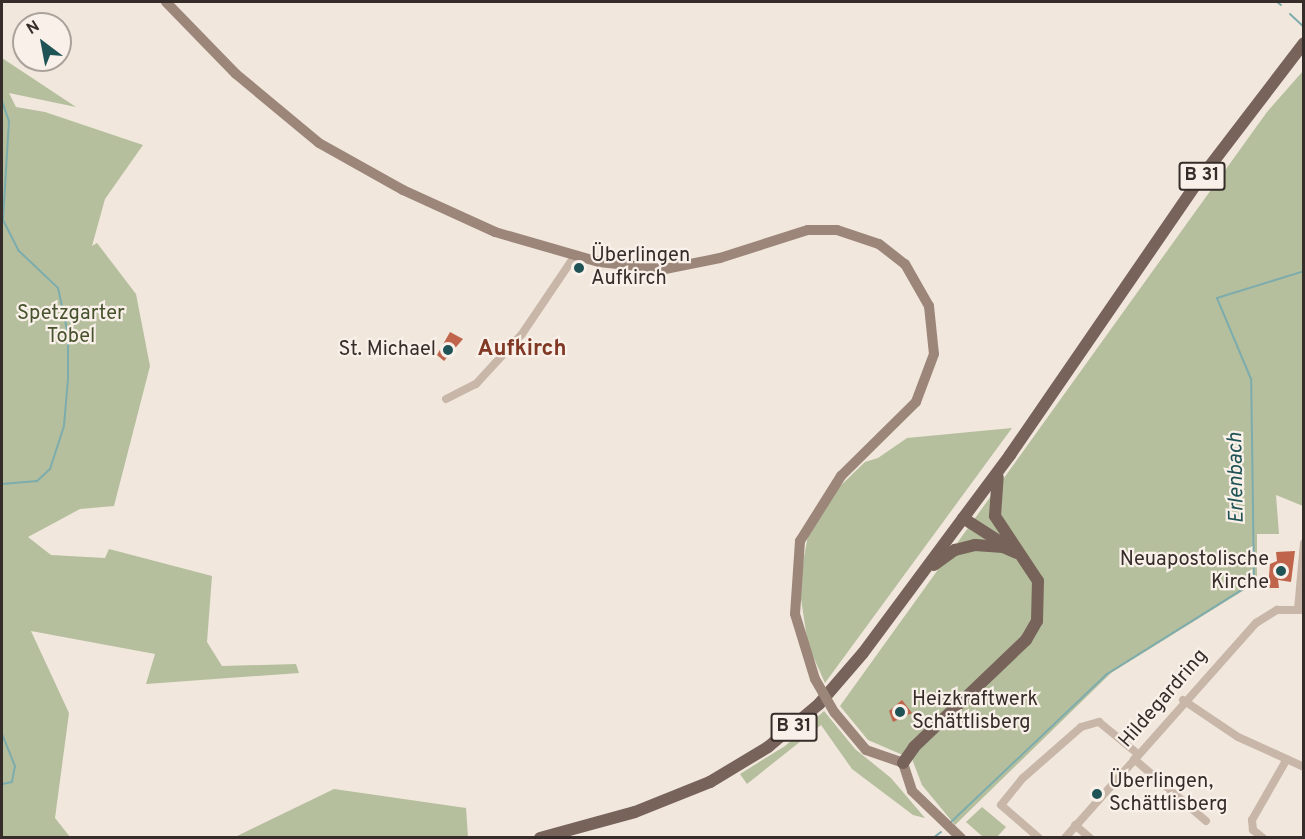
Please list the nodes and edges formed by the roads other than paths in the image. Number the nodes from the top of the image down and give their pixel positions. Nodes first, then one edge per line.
1 (166, 2) edge
2 (1304, 43) edge
3 (574, 257) junction
4 (446, 399) dead end
5 (1010, 455) junction
6 (965, 515) junction
7 (1304, 543) edge
8 (1013, 548) junction
9 (919, 577) junction
10 (1301, 609) edge
11 (1183, 700) junction
12 (1136, 756) junction
13 (1287, 759) junction
14 (903, 763) junction
15 (1304, 767) edge
16 (1206, 821) dead end
17 (1075, 825) junction
18 (540, 837) edge
19 (961, 837) edge
20 (1039, 837) edge
21 (1065, 837) edge
22 (1090, 837) edge
23 (1263, 837) edge

1 - 3 street
2 - 5 main road, B 31
3 - 4 street
3 - 14 street, bridge
5 - 6 main road, B 31
5 - 8 main road
6 - 8 main road
6 - 9 main road, B 31
7 - 10 street
8 - 9 main road
8 - 14 main road
9 - 18 main road, B 31
10 - 11 street, Hildegardring
11 - 12 street, Hildegardring
11 - 13 street
12 - 16 street
12 - 17 street, Hildegardring
12 - 20 street
13 - 15 street
13 - 23 street
14 - 19 street
17 - 21 street, Hildegardring
17 - 22 street

